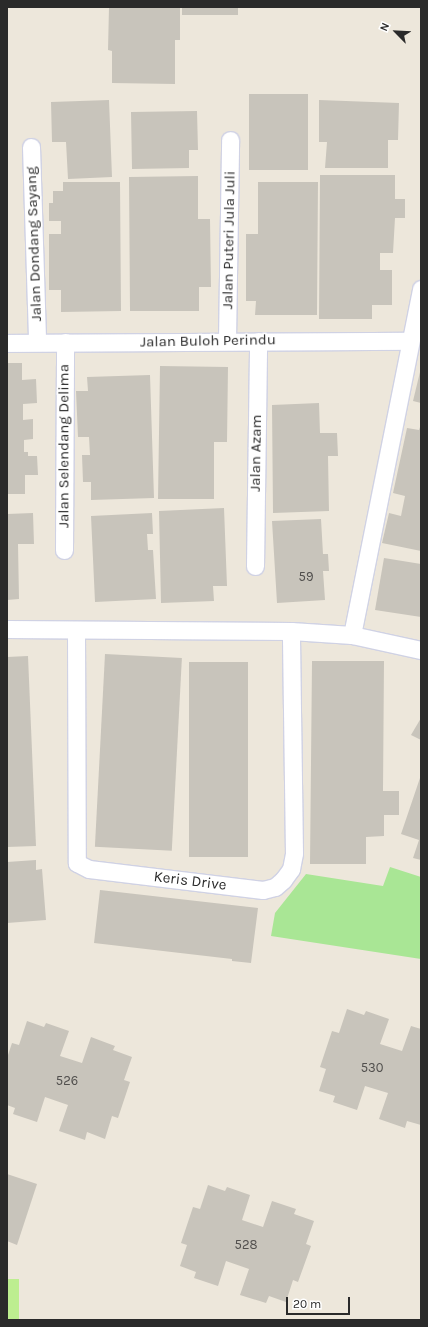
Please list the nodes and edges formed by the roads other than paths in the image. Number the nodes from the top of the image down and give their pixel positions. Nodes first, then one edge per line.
1 (230, 140) dead end
2 (31, 147) dead end
3 (421, 289) edge
4 (227, 340) junction
5 (258, 340) junction
6 (409, 341) junction
7 (38, 342) junction
8 (66, 342) junction
9 (7, 343) edge
10 (64, 550) dead end
11 (255, 566) dead end
12 (7, 629) edge
13 (76, 631) junction
14 (291, 632) junction
15 (352, 635) junction
16 (421, 650) edge

1 - 4 street, Jalan Puteri Jula Juli
2 - 7 street, Jalan Dondang Sayang
3 - 6 street
4 - 5 street, Jalan Buloh Perindu
4 - 8 street, Jalan Buloh Perindu
5 - 6 street, Jalan Buloh Perindu
5 - 11 street, Jalan Azam
6 - 15 street
7 - 8 street, Jalan Buloh Perindu
7 - 9 street, Jalan Buloh Perindu
8 - 10 street, Jalan Selendang Delima
12 - 13 street
13 - 14 street
13 - 14 street, Keris Drive
14 - 15 street
15 - 16 street

